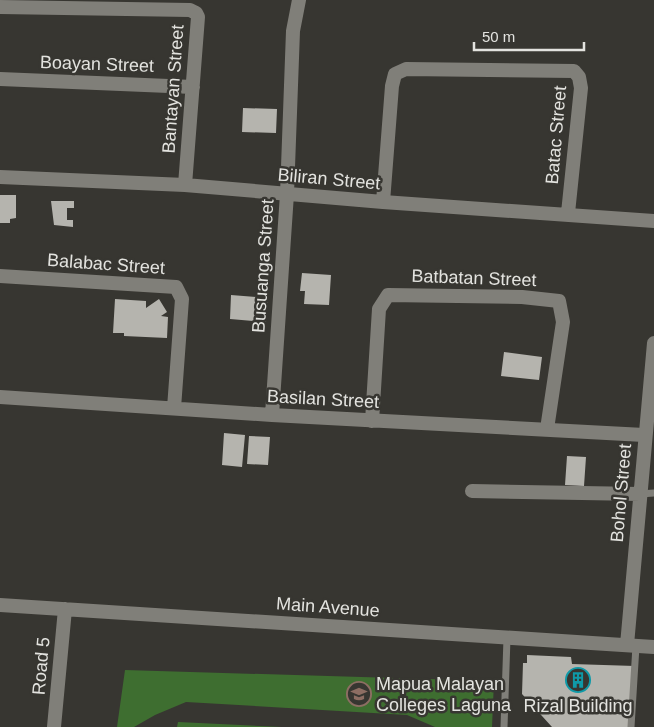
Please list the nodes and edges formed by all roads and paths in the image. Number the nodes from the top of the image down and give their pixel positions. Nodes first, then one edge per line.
1 (299, 0) edge
2 (0, 7) edge
3 (0, 79) edge
4 (192, 87) junction
5 (0, 177) edge
6 (185, 185) junction
7 (287, 194) junction
8 (383, 202) junction
9 (568, 213) junction
10 (654, 221) edge
11 (0, 276) edge
12 (654, 343) edge
13 (0, 397) edge
14 (174, 408) junction
15 (272, 415) junction
16 (372, 421) junction
17 (547, 429) junction
18 (644, 435) junction
19 (472, 491) dead end
20 (647, 493) edge
21 (0, 605) edge
22 (65, 609) junction
23 (507, 638) junction
24 (632, 646) junction
25 (654, 647) edge
26 (54, 727) edge
27 (504, 727) edge
28 (631, 727) edge

1 - 7 street, Busuanga Street
2 - 4 street, Bantayan Street
3 - 4 street, Boayan Street
4 - 6 street, Bantayan Street
5 - 6 street, Biliran Street
6 - 7 street, Biliran Street
7 - 8 street, Biliran Street
7 - 15 street, Busuanga Street
8 - 9 street, Biliran Street
8 - 9 street, Batac Street
9 - 10 street, Biliran Street
11 - 14 street, Balabac Street
12 - 18 street, Bohol Street
13 - 14 street, Basilan Street
14 - 15 street, Basilan Street
15 - 16 street, Basilan Street
16 - 17 street, Basilan Street
16 - 17 street, Batbatan Street
17 - 18 street, Basilan Street
18 - 20 street, Bohol Street
19 - 20 street
20 - 24 street, Bohol Street
21 - 22 street, Main Avenue
22 - 23 street, Main Avenue
22 - 26 street, Road 5
23 - 24 street, Main Avenue
23 - 27 lane
24 - 25 street, Main Avenue
24 - 28 lane

